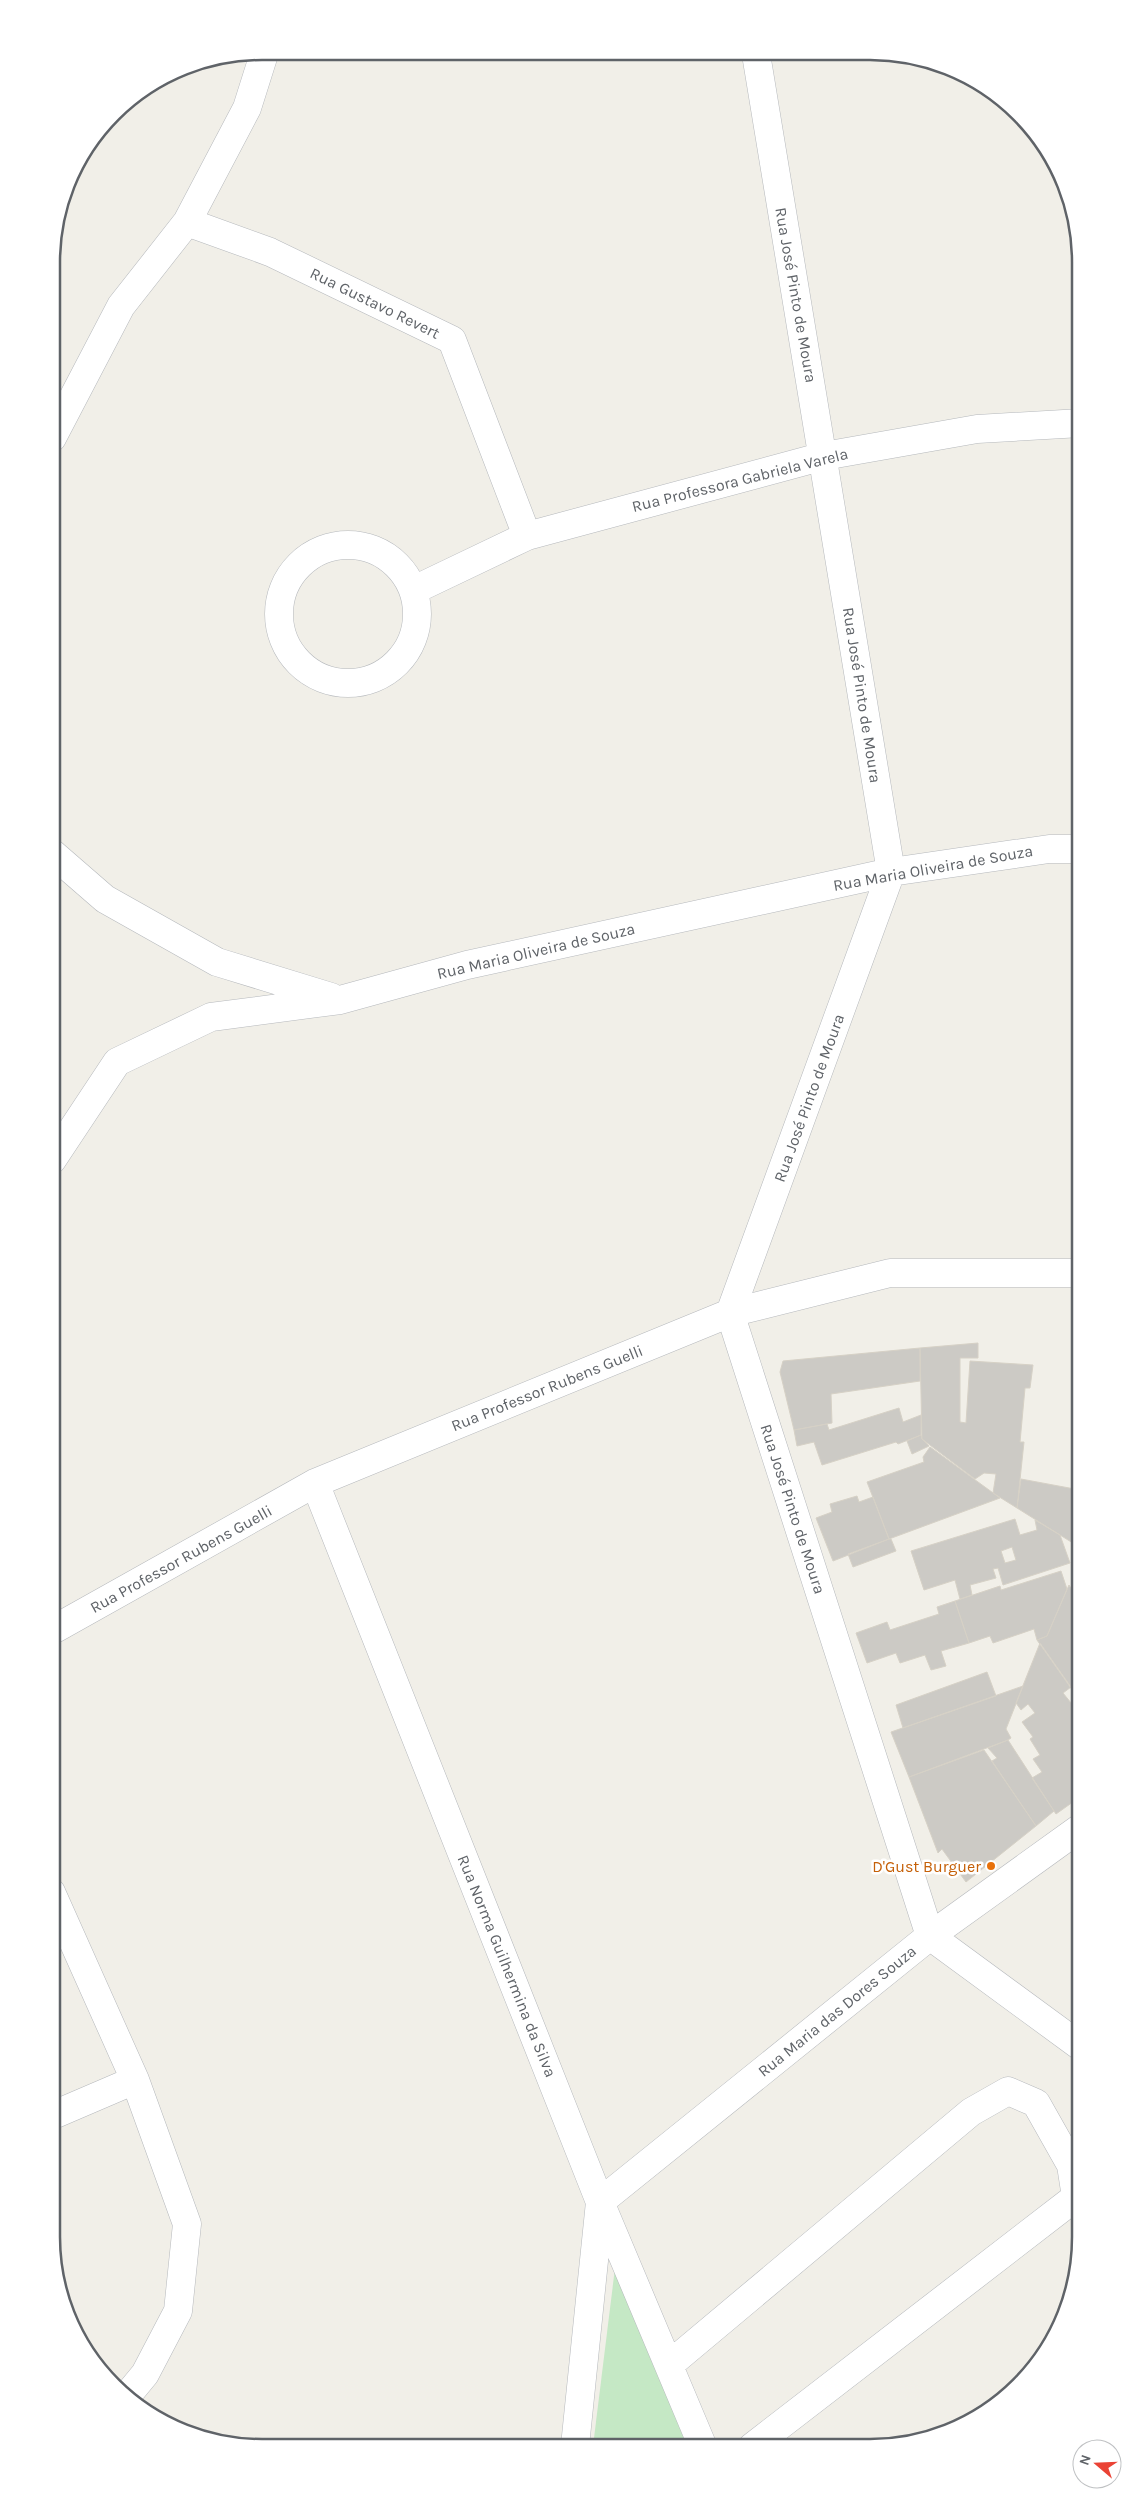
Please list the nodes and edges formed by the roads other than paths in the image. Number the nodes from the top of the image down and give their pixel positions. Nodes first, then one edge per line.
1 (262, 60) edge
2 (757, 60) edge
3 (187, 222) junction
4 (60, 423) edge
5 (1072, 424) edge
6 (824, 456) junction
7 (527, 536) junction
8 (414, 590) junction
9 (1072, 849) edge
10 (60, 860) edge
11 (891, 872) junction
12 (340, 1000) junction
13 (60, 1148) edge
14 (1072, 1273) edge
15 (730, 1313) junction
16 (315, 1483) junction
17 (60, 1626) edge
18 (1072, 1834) edge
19 (60, 1912) edge
20 (930, 1936) junction
21 (1072, 2040) edge
22 (135, 2080) junction
23 (60, 2112) edge
24 (1072, 2171) edge
25 (1072, 2200) edge
26 (600, 2202) junction
27 (669, 2366) junction
28 (131, 2391) edge
29 (577, 2439) edge
30 (700, 2439) edge
31 (762, 2439) edge

1 - 3 street
2 - 6 street, Rua José Pinto de Moura
3 - 4 street
3 - 7 street, Rua Gustavo Revert
5 - 6 street, Rua Professora Gabriela Varela
6 - 7 street, Rua Professora Gabriela Varela
6 - 11 street, Rua José Pinto de Moura
7 - 8 street, Rua Professora Gabriela Varela
8 - 8 street
9 - 11 street, Rua Maria Oliveira de Souza
10 - 12 street
11 - 12 street, Rua Maria Oliveira de Souza
11 - 15 street, Rua José Pinto de Moura
12 - 13 street, Rua Maria Oliveira de Souza
14 - 15 street, Rua Professor Rubens Guelli
15 - 16 street, Rua Professor Rubens Guelli
15 - 20 street, Rua José Pinto de Moura
16 - 17 street, Rua Professor Rubens Guelli
16 - 26 street, Rua Norma Guilhermina da Silva
18 - 20 street, Rua Maria das Dores Souza
19 - 22 street
20 - 21 street
20 - 26 street, Rua Maria das Dores Souza
22 - 23 street
22 - 28 street
24 - 27 street
25 - 31 street
26 - 27 street, Rua Norma Guilhermina da Silva
26 - 29 street
27 - 30 street, Rua Norma Guilhermina da Silva

